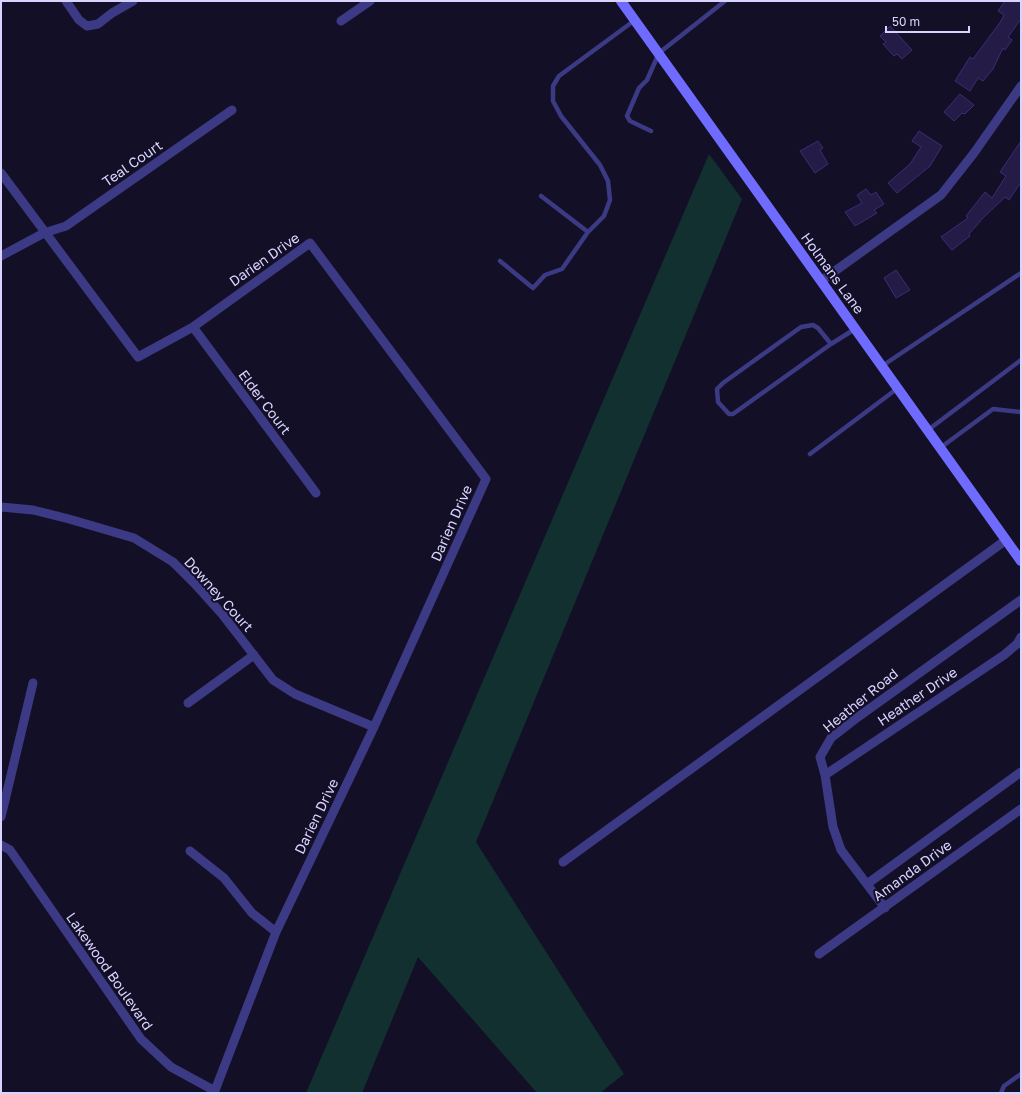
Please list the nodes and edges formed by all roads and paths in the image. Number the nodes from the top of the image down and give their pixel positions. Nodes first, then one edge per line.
1 (66, 1) edge
2 (133, 1) edge
3 (370, 1) edge
4 (622, 1) edge
5 (725, 1) edge
6 (635, 20) junction
7 (341, 22) dead end
8 (659, 53) junction
9 (1021, 86) edge
10 (232, 110) dead end
11 (651, 131) dead end
12 (1, 174) edge
13 (541, 196) dead end
14 (588, 232) junction
15 (44, 233) junction
16 (1, 256) edge
17 (500, 261) dead end
18 (1021, 273) edge
19 (821, 281) junction
20 (192, 327) junction
21 (856, 329) junction
22 (831, 344) junction
23 (1021, 360) edge
24 (882, 366) junction
25 (898, 388) junction
26 (1021, 412) edge
27 (928, 430) junction
28 (940, 448) junction
29 (810, 454) dead end
30 (316, 493) dead end
31 (1, 507) edge
32 (1006, 540) junction
33 (1021, 561) edge
34 (1021, 600) edge
35 (1021, 637) edge
36 (254, 655) junction
37 (33, 683) dead end
38 (188, 703) dead end
39 (374, 727) junction
40 (1021, 772) edge
41 (825, 776) junction
42 (1021, 809) edge
43 (1, 817) edge
44 (1, 845) edge
45 (190, 852) dead end
46 (563, 862) dead end
47 (867, 884) junction
48 (885, 908) junction
49 (276, 932) junction
50 (819, 954) dead end
51 (1021, 1074) edge
52 (214, 1092) edge
53 (1001, 1093) edge

1 - 2 street
3 - 7 street
4 - 6 main road, Holmans Lane
5 - 8 lane
6 - 8 main road, Holmans Lane
6 - 14 lane
8 - 11 lane
8 - 19 main road, Holmans Lane
9 - 19 street
10 - 15 street, Teal Court
12 - 15 street
13 - 14 lane
14 - 17 lane
15 - 16 street, Teal Court
15 - 20 street, Darien Drive
18 - 24 lane
19 - 21 main road, Holmans Lane
20 - 30 street, Elder Court
20 - 39 street, Darien Drive
21 - 22 lane
21 - 24 main road, Holmans Lane
22 - 22 lane
23 - 27 lane
24 - 25 main road, Holmans Lane
25 - 27 main road, Holmans Lane
25 - 29 lane
26 - 28 lane
27 - 28 main road, Holmans Lane
28 - 32 main road, Holmans Lane
31 - 36 street, Downey Court
32 - 33 main road, Holmans Lane
32 - 46 street
34 - 41 street, Heather Road
35 - 41 street, Heather Drive
36 - 38 street
36 - 39 street, Downey Court
37 - 43 street
39 - 49 street, Darien Drive
40 - 47 street, Amanda Drive
41 - 47 street, Heather Road
42 - 48 street, Amanda Drive
44 - 52 street, Lakewood Boulevard
45 - 49 street
47 - 48 street, Heather Road
48 - 50 street, Amanda Drive
49 - 52 street, Darien Drive
51 - 53 lane

